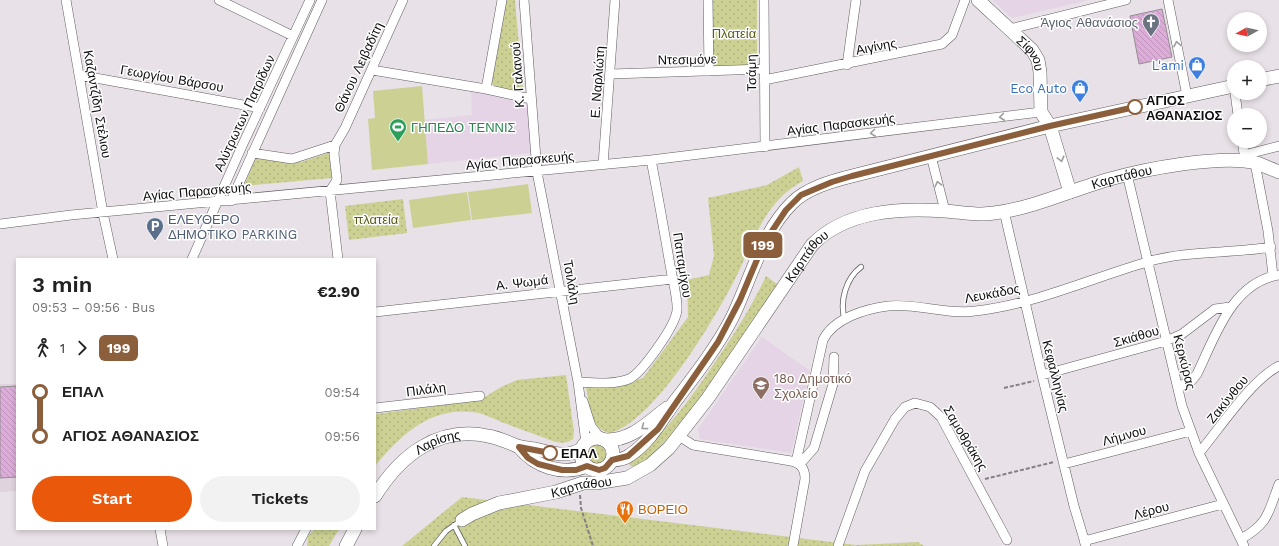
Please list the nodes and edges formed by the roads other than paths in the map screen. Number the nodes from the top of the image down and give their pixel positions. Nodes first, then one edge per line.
1 (66, 0) edge
2 (219, 0) edge
3 (310, 0) edge
4 (322, 0) edge
5 (403, 0) edge
6 (502, 0) edge
7 (524, 0) edge
8 (615, 0) edge
9 (708, 0) edge
10 (764, 0) edge
11 (856, 0) edge
12 (965, 0) edge
13 (978, 0) edge
14 (1126, 0) edge
15 (1168, 0) edge
16 (1010, 28) junction
17 (293, 36) junction
18 (847, 65) junction
19 (372, 70) junction
20 (764, 70) junction
21 (709, 71) junction
22 (611, 74) junction
23 (79, 75) junction
24 (1279, 76) edge
25 (1267, 79) edge
26 (764, 80) junction
27 (1227, 87) edge
28 (486, 89) junction
29 (1187, 96) junction
30 (531, 99) junction
31 (260, 108) junction
32 (1041, 112) junction
33 (1050, 126) junction
34 (336, 145) junction
35 (765, 146) junction
36 (1279, 146) edge
37 (1244, 148) edge
38 (252, 153) junction
39 (931, 156) junction
40 (651, 160) junction
41 (1248, 160) junction
42 (604, 165) junction
43 (537, 172) junction
44 (1279, 172) edge
45 (1127, 174) junction
46 (330, 191) junction
47 (1070, 192) junction
48 (231, 201) junction
49 (216, 203) junction
50 (945, 211) junction
51 (1004, 212) junction
52 (103, 213) junction
53 (0, 224) edge
54 (1271, 247) junction
55 (113, 258) edge
56 (192, 258) edge
57 (338, 258) edge
58 (1148, 261) junction
59 (861, 267) dead end
60 (1276, 275) edge
61 (673, 278) junction
62 (560, 290) junction
63 (1024, 301) junction
64 (1230, 307) junction
65 (376, 312) edge
66 (845, 320) junction
67 (1166, 341) junction
68 (834, 357) dead end
69 (1279, 366) edge
70 (1042, 377) junction
71 (578, 382) junction
72 (1178, 387) junction
73 (480, 396) dead end
74 (580, 397) junction
75 (675, 402) junction
76 (376, 408) edge
77 (1191, 431) junction
78 (679, 436) junction
79 (603, 440) junction
80 (584, 446) junction
81 (519, 447) junction
82 (1199, 453) junction
83 (1064, 462) junction
84 (798, 463) junction
85 (599, 466) junction
86 (616, 481) junction
87 (583, 483) junction
88 (1279, 484) edge
89 (376, 494) edge
90 (1224, 504) junction
91 (458, 523) junction
92 (160, 530) edge
93 (305, 530) edge
94 (354, 530) edge
95 (1007, 540) dead end
96 (1242, 542) edge
97 (1085, 544) edge
98 (463, 545) edge
99 (163, 546) edge
100 (297, 546) edge
101 (346, 546) edge
102 (434, 546) edge
103 (793, 546) edge
104 (838, 546) edge

1 - 23 street, Καζαντζίδη Στέλιου
2 - 17 street
3 - 17 street, Αλύτρωτων Πατρίδων
4 - 38 street
5 - 19 street, Θάνου Λειβαδίτη
6 - 28 street
7 - 30 street, Κ. Γαλανού
8 - 22 street, Ε. Ναρλιώτη
9 - 21 street
10 - 20 street, Τσάμη
11 - 18 street
12 - 18 street, Αιγίνης
13 - 16 main road, Σίφνου
14 - 16 street
29 -> 15 street
16 - 32 main road, Σίφνου
17 - 31 street, Αλύτρωτων Πατρίδων
18 - 26 street, Αιγίνης
19 - 28 street
19 - 34 street, Θάνου Λειβαδίτη
20 - 21 street, Ντεσιμόνε
20 - 26 street, Τσάμη
21 - 22 street, Ντεσιμόνε
22 - 42 street, Ε. Ναρλιώτη
23 - 31 street, Γεωργίου Βάρσου
23 - 52 street, Καζαντζίδη Στέλιου
24 - 25 main road
26 - 35 street, Τσάμη
27 - 29 main road, Λαρίσης
28 - 30 street
29 - 33 main road, Λαρίσης
30 - 43 street, Κ. Γαλανού
31 - 49 street, Αλύτρωτων Πατρίδων
32 - 33 main road
32 -> 35 street, Αγίας Παρασκευής
33 - 39 main road, Λαρίσης
33 -> 47 main road
34 - 38 street
34 - 46 street, Θάνου Λειβαδίτη
35 - 40 street, Αγίας Παρασκευής
36 - 41 street, Καρπάθου
37 - 41 street
38 - 48 street
50 -> 39 street
39 - 75 main road, Λαρίσης
40 - 42 street, Αγίας Παρασκευής
40 - 61 street, Παπαμίχου
41 - 44 main road
41 - 45 main road, Καρπάθου
41 - 54 street
42 - 43 street, Αγίας Παρασκευής
43 - 46 street, Αγίας Παρασκευής
43 - 62 street, Τσιλάλη
45 - 47 main road, Καρπάθου
45 - 58 street, Κερκύρας
46 - 48 street, Αγίας Παρασκευής
46 - 57 street
47 - 51 main road, Καρπάθου
48 - 49 street, Αγίας Παρασκευής
49 - 52 street, Αγίας Παρασκευής
49 - 56 street, Αλύτρωτων Πατρίδων
50 - 51 main road, Καρπάθου
50 - 78 main road, Καρπάθου
51 - 63 street, Κεφαλληνίας
52 - 53 street, Αγίας Παρασκευής
52 - 55 street, Καζαντζίδη Στέλιου
54 - 58 street, Λευκάδος
54 - 60 street
58 - 63 street, Λευκάδος
58 - 67 street, Κερκύρας
59 - 66 lane
60 - 64 street
61 - 62 street, Α. Ψωμά
61 - 71 street, Παπαμίχου
62 - 65 street, Α. Ψωμά
62 - 71 street, Τσιλάλη
63 - 66 street, Λευκάδος
63 - 70 street, Κεφαλληνίας
64 - 67 street, Σκιάθου
64 - 72 street
66 - 84 street, Λευκάδος
67 - 70 street, Σκιάθου
67 - 72 street, Κερκύρας
68 - 84 street
69 - 82 street, Ζακύνθου
70 - 83 street, Κεφαλληνίας
71 - 74 street, Τσιλάλη
72 - 77 street, Κερκύρας
73 - 76 street, Πιλάλη
74 - 79 street
74 - 80 street, Τσιλάλη
75 -> 79 main road, Λαρίσης
75 - 85 main road, Λαρίσης
77 - 82 street, Κερκύρας
77 - 83 street, Λήμνου
78 - 84 street
78 - 86 main road, Καρπάθου
79 - 80 main road
79 - 85 main road
80 - 81 main road, Λαρίσης
80 - 85 main road
81 - 85 main road, Λαρίσης
81 - 89 main road, Λαρίσης
82 - 90 street, Κερκύρας
83 - 97 street, Κεφαλληνίας
84 - 103 street
85 - 86 main road
85 - 87 main road
86 - 87 main road, Καρπάθου
87 - 91 main road, Καρπάθου
88 - 96 street
90 - 96 street, Κερκύρας
90 - 97 street, Λέρου
91 - 98 lane
91 - 102 lane
92 - 99 street
93 - 100 street
94 - 101 main road
95 - 104 street, Σαμοθράκης

